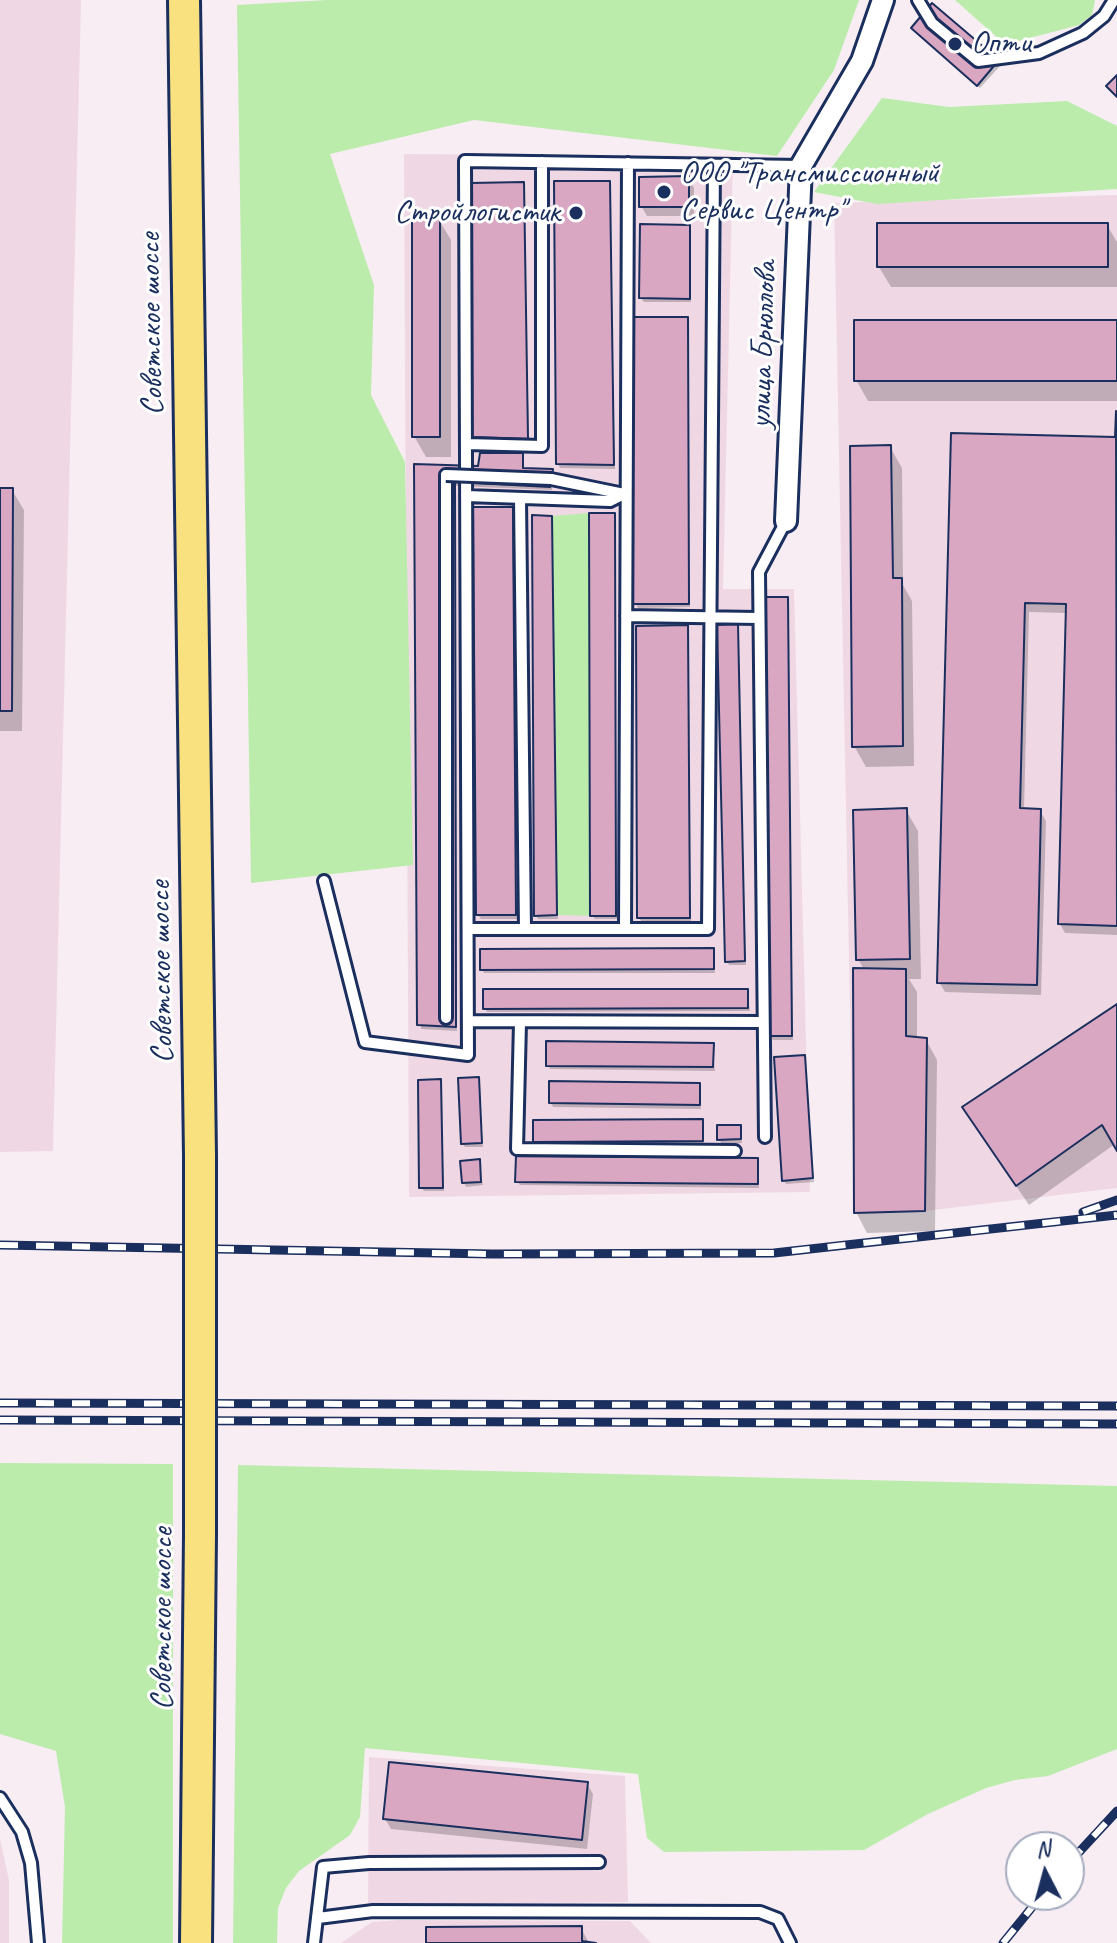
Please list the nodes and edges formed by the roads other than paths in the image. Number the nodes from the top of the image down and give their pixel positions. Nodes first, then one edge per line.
1 (184, 0) edge
2 (883, 0) edge
3 (918, 0) edge
4 (1114, 0) edge
5 (542, 162) junction
6 (628, 163) junction
7 (714, 165) junction
8 (801, 166) junction
9 (466, 444) junction
10 (624, 494) junction
11 (466, 496) junction
12 (520, 499) junction
13 (786, 521) joint
14 (626, 616) junction
15 (710, 616) junction
16 (758, 618) junction
17 (324, 881) dead end
18 (468, 929) junction
19 (525, 929) junction
20 (625, 929) junction
21 (446, 1018) dead end
22 (468, 1021) junction
23 (520, 1022) junction
24 (763, 1022) junction
25 (765, 1137) dead end
26 (735, 1151) dead end
27 (0, 1798) edge
28 (599, 1862) dead end
29 (318, 1918) junction
30 (38, 1943) edge
31 (196, 1943) edge
32 (314, 1943) edge
33 (790, 1943) edge

1 - 31 main road, Советское шоссе, bridge
2 - 8 street, улица Брюллова
3 - 4 lane
5 - 6 lane
5 - 9 lane
5 - 9 lane
6 - 7 lane
6 - 10 lane
7 - 8 lane
7 - 15 lane
8 - 13 street, улица Брюллова
9 - 11 lane
10 - 12 lane
10 - 14 lane
10 - 21 lane, bridge
11 - 12 lane
11 - 18 lane
12 - 19 lane
13 - 16 lane
14 - 15 lane
14 - 20 lane
15 - 16 lane
15 - 20 lane
16 - 24 lane
17 - 22 lane
18 - 19 lane
18 - 22 lane
19 - 20 lane
22 - 23 lane
23 - 24 lane
23 - 26 lane
24 - 25 lane
27 - 30 lane
28 - 29 lane
29 - 32 lane
29 - 33 lane

